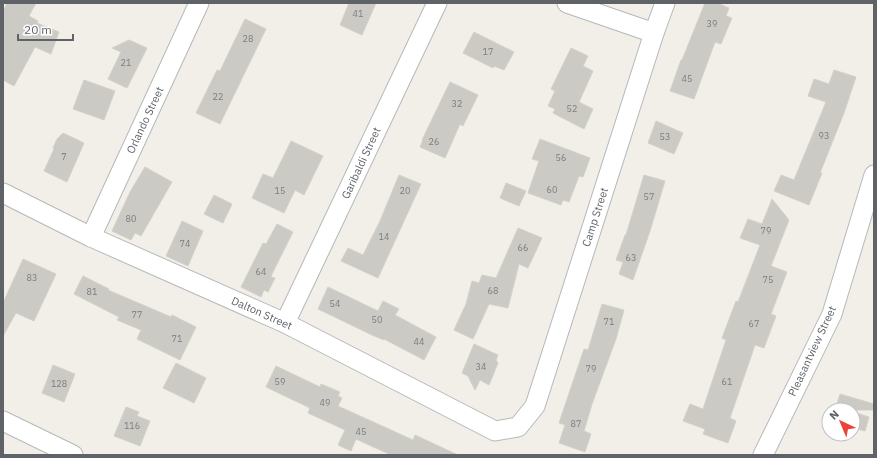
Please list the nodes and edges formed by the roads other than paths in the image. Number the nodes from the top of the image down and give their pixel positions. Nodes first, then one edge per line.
1 (199, 3) edge
2 (437, 3) edge
3 (567, 3) edge
4 (665, 3) edge
5 (654, 33) junction
6 (874, 175) edge
7 (3, 193) edge
8 (91, 237) junction
9 (285, 322) junction
10 (4, 424) edge
11 (518, 428) joint
12 (73, 455) edge
13 (763, 455) edge

1 - 8 street, Orlando Street
2 - 9 street, Garibaldi Street
3 - 5 street
4 - 5 street, Camp Street
5 - 11 street, Camp Street
6 - 13 street, Pleasantview Street
7 - 8 street, Dalton Street
8 - 9 street, Dalton Street
9 - 11 street, Dalton Street
10 - 12 street

